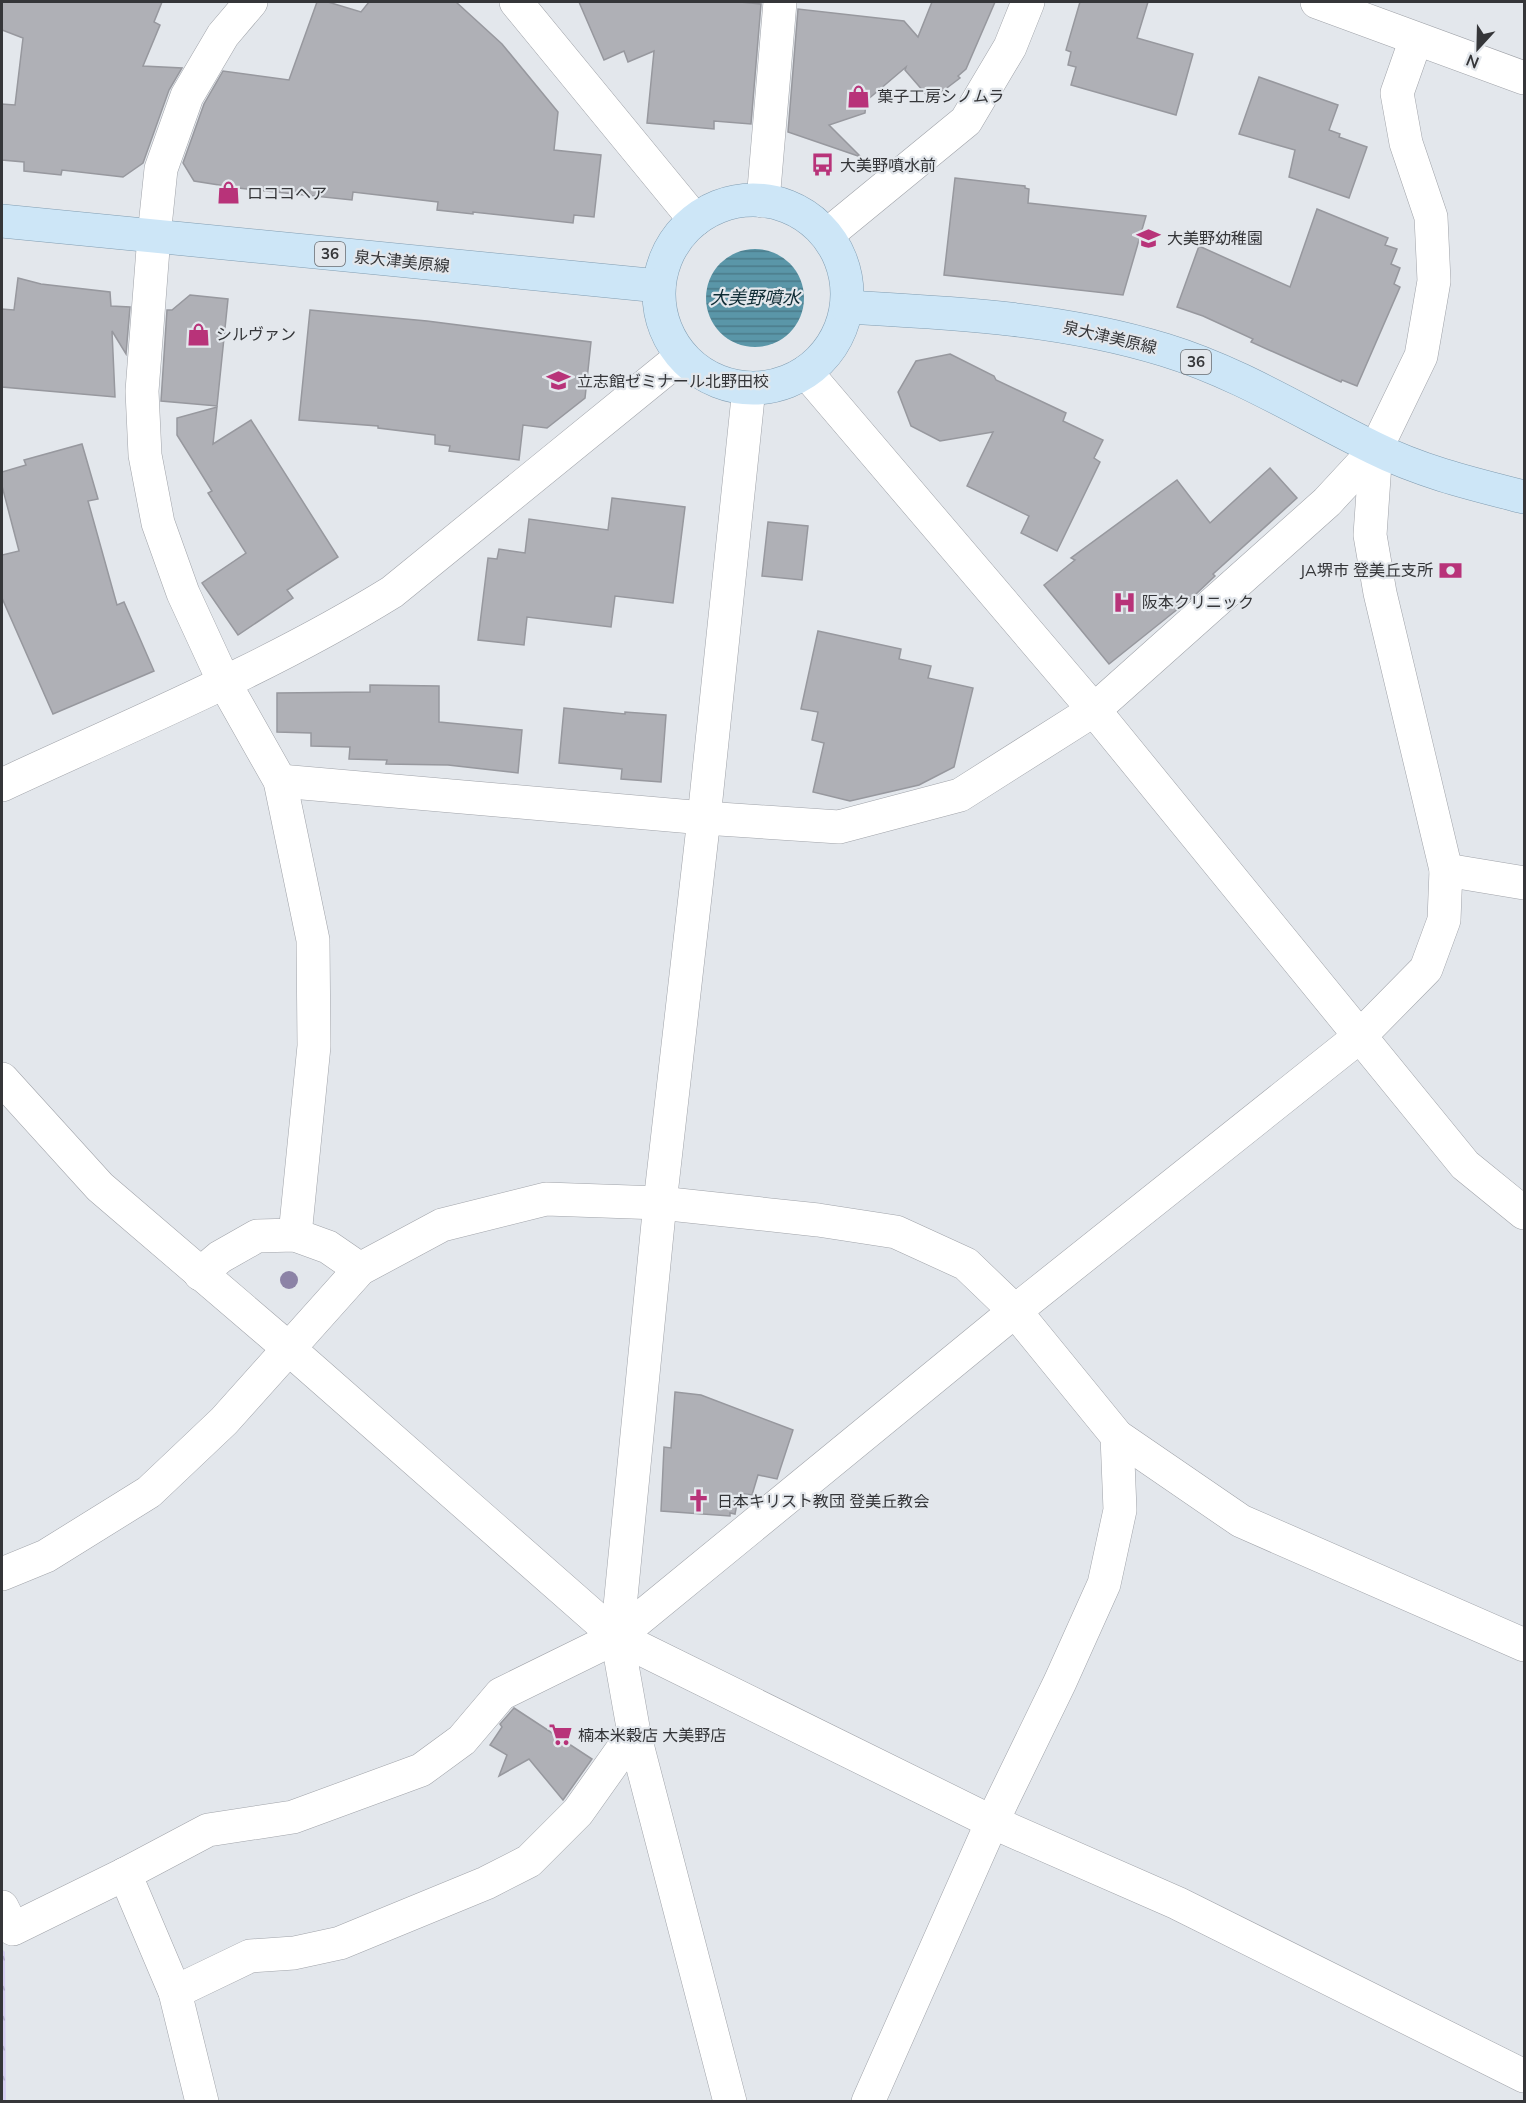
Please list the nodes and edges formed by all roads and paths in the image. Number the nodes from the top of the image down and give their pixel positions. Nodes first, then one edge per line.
1 (251, 2) edge
2 (516, 2) edge
3 (780, 2) edge
4 (1028, 2) edge
5 (1317, 2) edge
6 (1416, 39) junction
7 (1524, 78) edge
8 (763, 201) junction
9 (695, 220) junction
10 (2, 221) edge
11 (827, 235) junction
12 (154, 236) junction
13 (659, 286) junction
14 (847, 307) junction
15 (682, 356) junction
16 (806, 372) junction
17 (749, 388) junction
18 (1376, 449) junction
19 (1524, 497) edge
20 (224, 682) junction
21 (1094, 710) junction
22 (280, 781) junction
23 (2, 785) edge
24 (704, 818) junction
25 (1446, 870) junction
26 (1524, 883) edge
27 (1359, 1037) junction
28 (2, 1079) edge
29 (660, 1203) junction
30 (1524, 1212) edge
31 (295, 1235) junction
32 (360, 1269) junction
33 (200, 1274) junction
34 (1015, 1311) junction
35 (288, 1348) junction
36 (1117, 1436) junction
37 (2, 1574) edge
38 (617, 1637) junction
39 (1524, 1645) edge
40 (634, 1733) junction
41 (992, 1822) junction
42 (125, 1874) junction
43 (2, 1907) edge
44 (175, 1992) junction
45 (1524, 2076) edge
46 (202, 2102) edge
47 (730, 2102) edge
48 (868, 2102) edge

1 - 12 street
2 - 9 street
3 - 8 street
4 - 11 street
5 - 6 street
6 - 7 street
6 - 18 street
8 - 9 main road
8 - 11 main road
9 - 13 main road
10 - 12 main road, 泉大津美原線 / 36
11 - 14 main road
12 - 13 main road, 泉大津美原線 / 36
12 - 20 street
13 - 15 main road
14 - 16 main road
14 - 18 main road, 泉大津美原線 / 36
15 - 17 main road
15 - 20 street
16 - 17 main road
16 - 21 street
17 - 24 street
18 - 19 main road, 泉大津美原線 / 36
18 - 21 street
18 - 25 street
20 - 22 street
20 - 23 street
21 - 24 street
21 - 27 street
22 - 24 street
22 - 31 street
24 - 29 street
25 - 26 street
25 - 27 street
27 - 30 street
27 - 34 street
28 - 33 street
29 - 32 street
29 - 34 street
29 - 38 street
31 - 32 street
31 - 33 street
32 - 35 street
33 - 35 street
34 - 36 street
34 - 38 street
35 - 37 street
35 - 38 street
36 - 39 street
36 - 41 street
38 - 40 street
38 - 41 street
38 - 42 street
40 - 44 street
40 - 47 street
41 - 45 street
41 - 48 street
42 - 43 street
42 - 44 street
44 - 46 street

